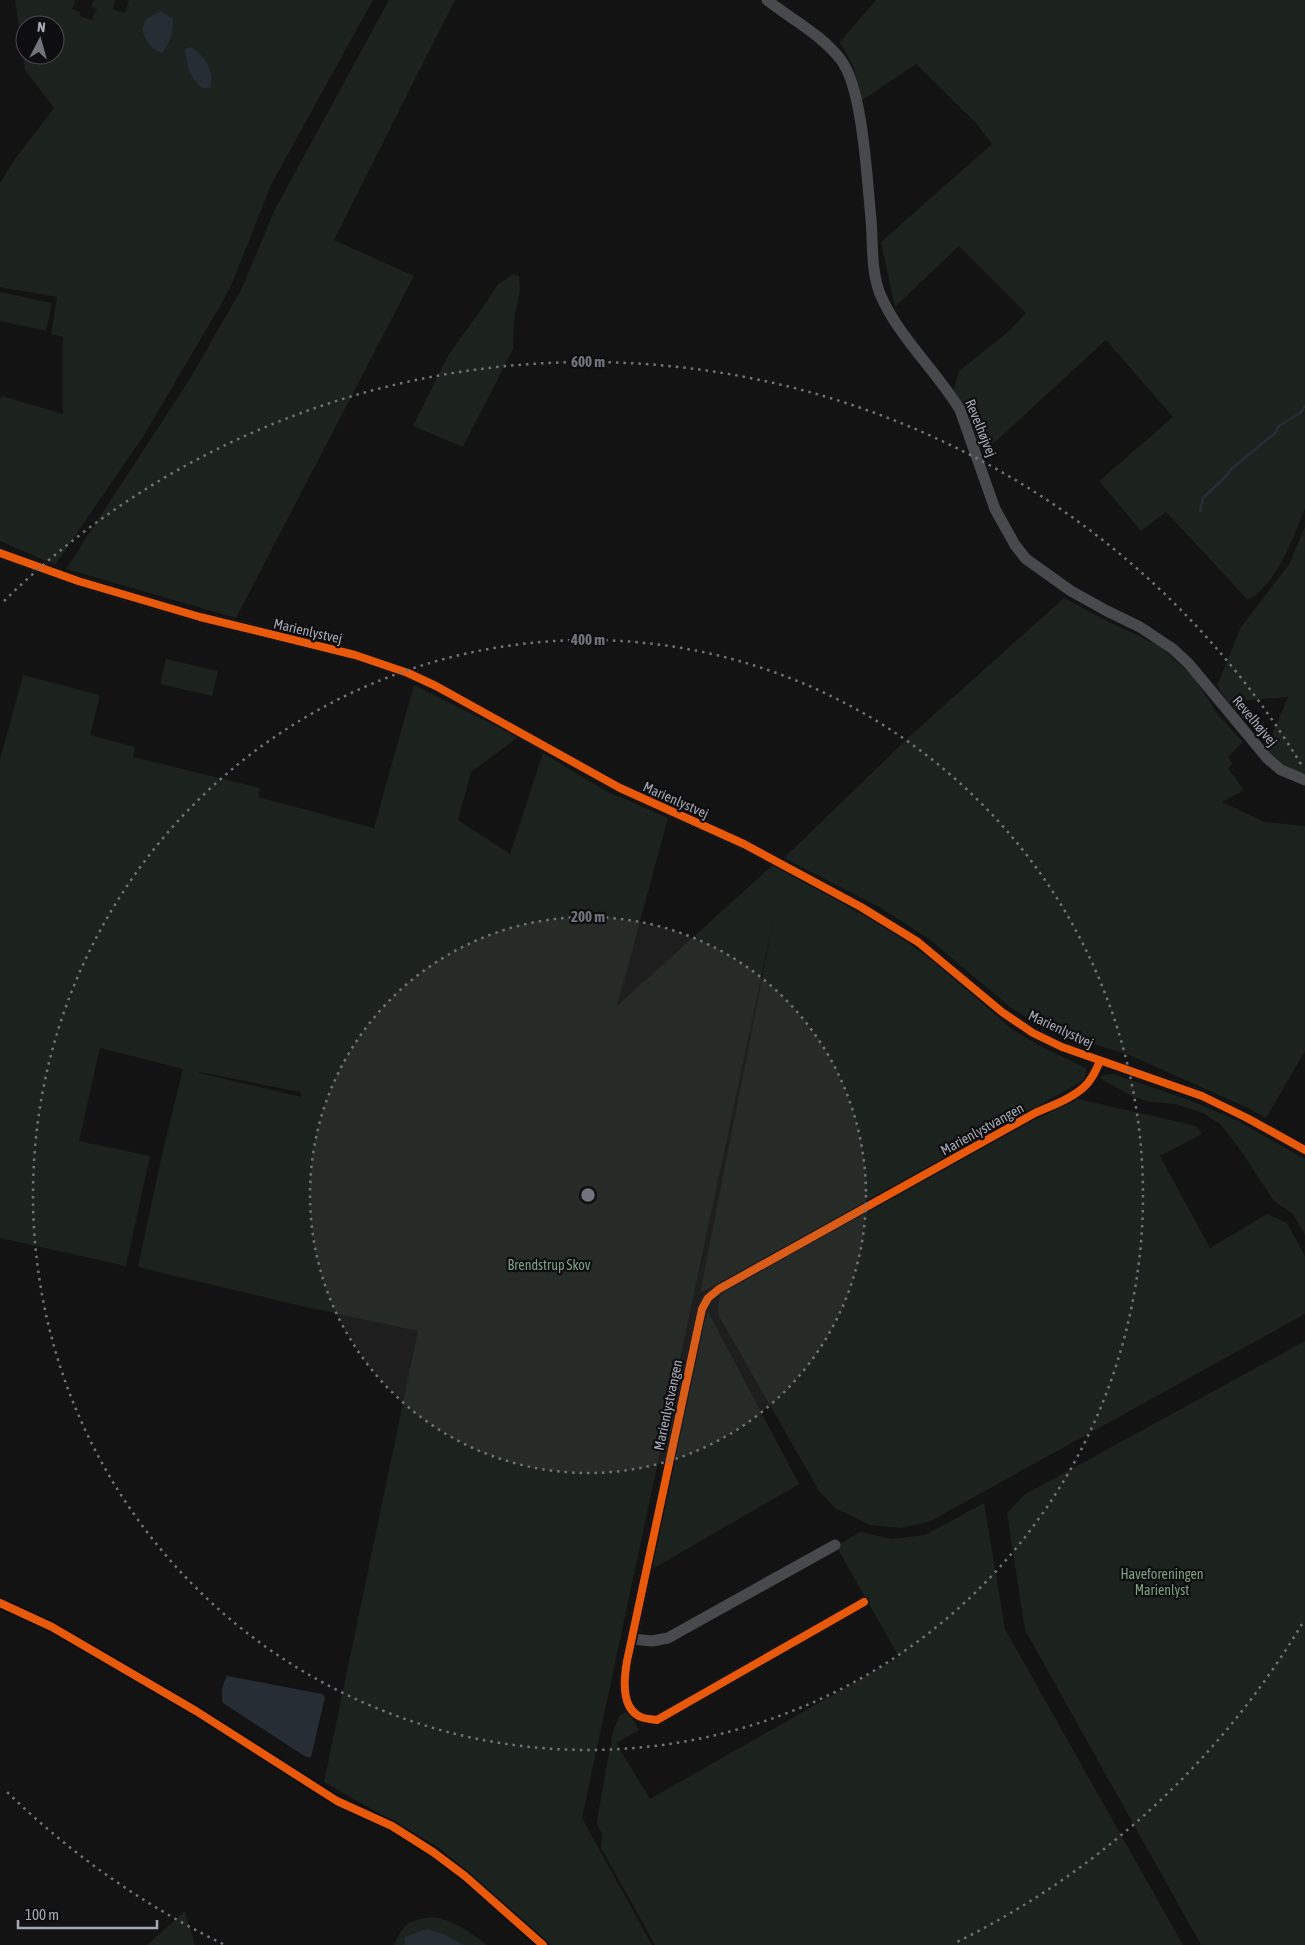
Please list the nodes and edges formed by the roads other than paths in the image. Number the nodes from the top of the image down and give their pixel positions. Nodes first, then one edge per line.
1 (766, 0) edge
2 (0, 554) edge
3 (1305, 780) edge
4 (1100, 1061) junction
5 (1305, 1150) edge
6 (835, 1545) dead end
7 (864, 1602) dead end
8 (632, 1639) junction

1 - 3 street, Revelhøjvej
2 - 4 street, Marienlystvej
4 - 5 street, Marienlystvej
4 - 8 street, Marienlystvangen
6 - 8 street
7 - 8 street, Marienlystvangen

